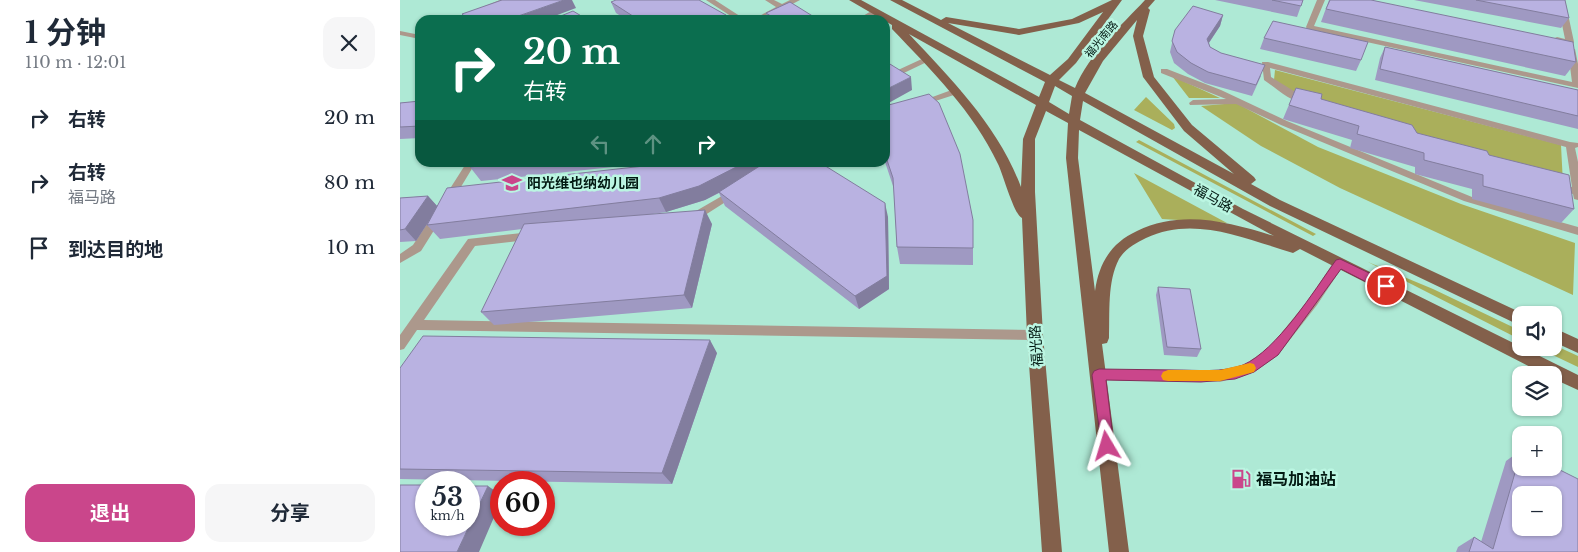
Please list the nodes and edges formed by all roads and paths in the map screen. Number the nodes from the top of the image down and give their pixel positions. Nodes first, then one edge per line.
1 (507, 0) edge
2 (710, 0) edge
3 (770, 0) edge
4 (796, 0) edge
5 (854, 0) edge
6 (895, 0) edge
7 (1321, 0) edge
8 (1561, 0) edge
9 (1116, 1) edge
10 (1148, 2) edge
11 (782, 7) junction
12 (881, 14) joint
13 (467, 15) edge
14 (734, 15) edge
15 (766, 15) edge
16 (878, 15) edge
17 (923, 15) junction
18 (890, 19) edge
19 (890, 23) edge
20 (400, 33) edge
21 (415, 35) edge
22 (1551, 38) edge
23 (1570, 42) junction
24 (927, 60) junction
25 (1164, 71) dead end
26 (890, 77) edge
27 (1050, 81) junction
28 (957, 91) junction
29 (1079, 94) junction
30 (1238, 101) junction
31 (1192, 103) dead end
32 (1042, 104) junction
33 (1316, 104) edge
34 (912, 106) edge
35 (1074, 121) junction
36 (1574, 145) edge
37 (469, 167) edge
38 (747, 184) edge
39 (1550, 185) edge
40 (1578, 196) edge
41 (1275, 202) junction
42 (678, 216) edge
43 (1578, 231) edge
44 (539, 235) edge
45 (1031, 237) junction
46 (400, 259) edge
47 (1340, 263) junction
48 (1512, 316) edge
49 (414, 325) junction
50 (1035, 335) junction
51 (1562, 339) edge
52 (400, 345) edge
53 (1578, 346) edge
54 (1099, 375) junction
55 (1578, 383) edge
56 (1052, 552) edge
57 (1119, 552) edge

1 - 13 lane
2 - 14 lane
3 - 11 lane
4 - 11 lane
5 - 12 main road, 福马路
6 - 17 main road, 福马路
7 - 23 lane
8 - 23 lane
9 - 17 main road
9 - 27 main road, 福光南路
10 - 29 main road, 福光南路
10 - 41 main road
11 - 15 lane
12 - 16 lane
17 - 27 main road, 福马路
18 - 32 main road, 福马路
19 - 24 main road
20 - 21 lane
22 - 23 lane
24 - 26 lane
24 - 28 main road
25 - 30 lane
27 - 29 main road, 福马路
27 - 32 main road, 福光路
28 - 34 lane
28 - 45 main road
29 - 35 main road, 福光南路
29 - 41 main road, 福马路
30 - 31 lane
30 - 43 lane
32 - 35 main road, 福马路
32 - 45 main road, 福光路
33 - 36 lane
35 - 47 main road, 福马路
35 - 54 main road, 福光南路
36 - 40 lane
37 - 46 lane
38 - 42 lane
39 - 40 lane
41 - 48 main road, 福马路
44 - 49 lane
45 - 50 main road, 福光路
47 - 54 lane
47 - 54 main road
47 - 55 main road, 福马路
49 - 50 lane
49 - 52 lane
50 - 56 main road, 福光路
51 - 53 main road
54 - 57 main road

